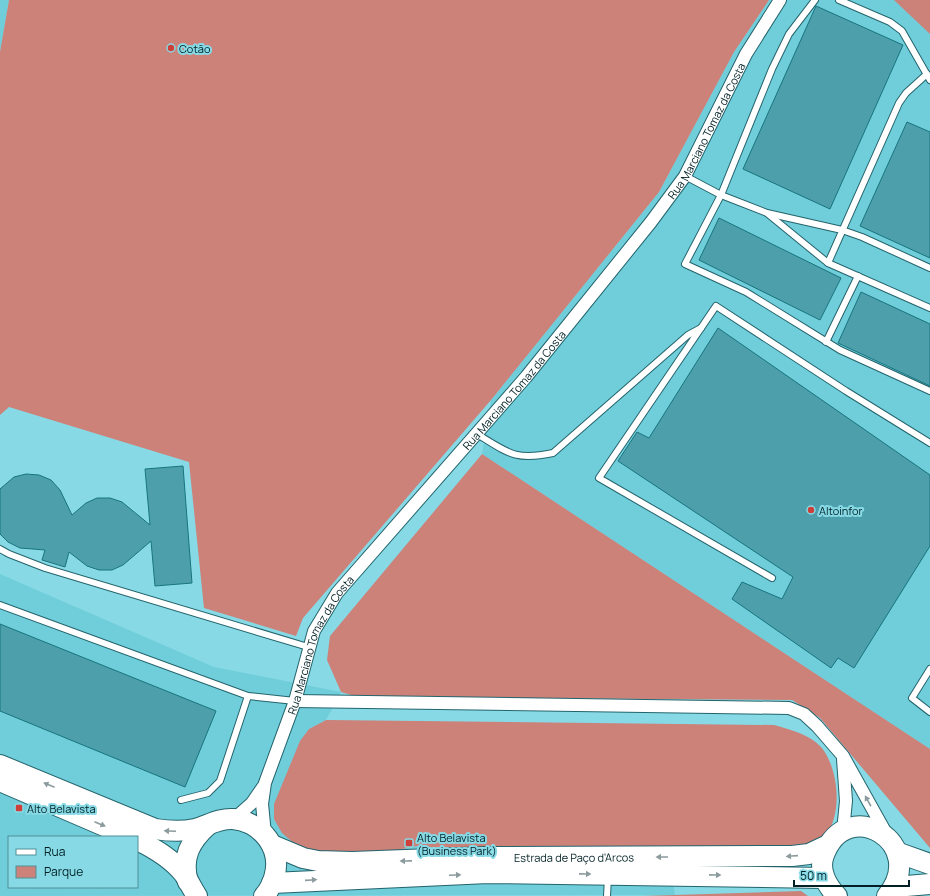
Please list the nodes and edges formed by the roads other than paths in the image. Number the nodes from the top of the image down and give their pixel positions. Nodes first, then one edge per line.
1 (780, 0) edge
2 (815, 0) edge
3 (839, 0) edge
4 (928, 77) edge
5 (684, 176) junction
6 (721, 195) junction
7 (767, 213) junction
8 (842, 230) junction
9 (828, 262) junction
10 (930, 268) edge
11 (858, 276) junction
12 (930, 308) edge
13 (703, 327) junction
14 (826, 342) junction
15 (930, 391) edge
16 (477, 434) junction
17 (930, 443) edge
18 (0, 549) edge
19 (772, 578) dead end
20 (0, 605) edge
21 (308, 647) junction
22 (930, 669) edge
23 (248, 696) junction
24 (295, 701) junction
25 (930, 712) edge
26 (843, 756) junction
27 (0, 765) edge
28 (0, 781) edge
29 (266, 783) junction
30 (181, 800) dead end
31 (234, 819) junction
32 (208, 825) junction
33 (843, 831) junction
34 (887, 835) junction
35 (128, 836) edge
36 (269, 840) junction
37 (138, 841) edge
38 (828, 845) junction
39 (899, 853) junction
40 (930, 864) edge
41 (608, 874) junction
42 (824, 878) junction
43 (930, 884) edge
44 (193, 889) edge
45 (268, 890) edge
46 (891, 891) edge
47 (608, 896) edge
48 (838, 896) edge

1 - 5 street, Rua Marciano Tomaz da Costa
2 - 6 lane
3 - 4 lane
4 - 8 lane
5 - 6 lane
5 - 16 street, Rua Marciano Tomaz da Costa
6 - 7 lane
6 - 14 lane
7 - 8 lane
7 - 9 lane
8 - 9 lane
8 - 10 lane
9 - 11 lane
11 - 12 lane
11 - 14 lane
13 - 16 lane
13 - 17 lane
13 - 19 lane
14 - 15 lane
16 - 21 street, Rua Marciano Tomaz da Costa
18 - 21 lane
20 - 23 lane
21 - 24 street, Rua Marciano Tomaz da Costa
22 - 25 lane
23 - 24 lane
23 - 30 lane
24 - 26 street
24 - 29 street, Rua Marciano Tomaz da Costa
26 - 33 street
34 -> 26 street
32 -> 27 main road, Estrada de Paço d'Arcos
28 -> 35 main road
29 - 31 street, Rua Marciano Tomaz da Costa
29 - 36 street, Rua Marciano Tomaz da Costa
31 - 32 main road, Estrada de Paço d'Arcos
31 - 36 main road, Estrada de Paço d'Arcos
32 - 44 main road
33 - 34 main road, Estrada de Paço d'Arcos
33 - 38 main road, Estrada de Paço d'Arcos
34 - 39 main road
38 -> 36 main road, Estrada de Paço d'Arcos
36 - 45 main road, Estrada de Paço d'Arcos
37 - 44 main road
38 - 42 main road
39 - 40 main road
39 - 46 main road
41 -> 42 main road, Estrada de Paço d'Arcos
45 -> 41 main road, Estrada de Paço d'Arcos
41 - 47 lane
42 - 48 main road
43 - 46 main road

